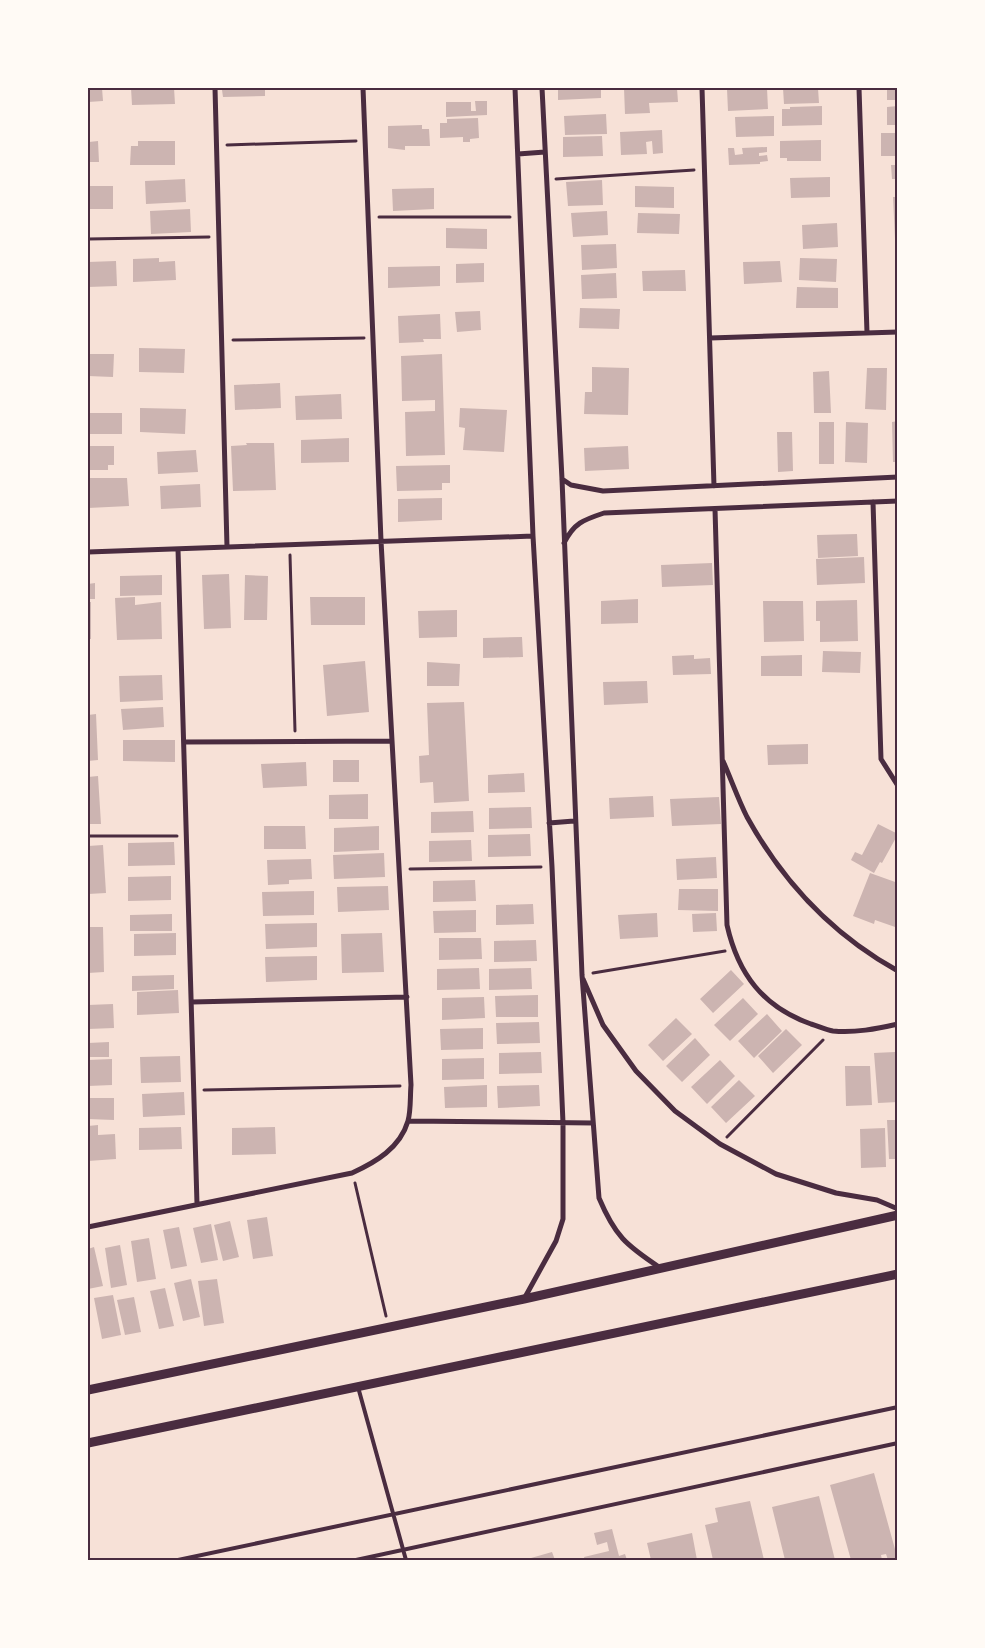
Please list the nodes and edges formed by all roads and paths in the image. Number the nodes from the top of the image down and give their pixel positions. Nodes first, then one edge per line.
1 (215, 88) edge
2 (363, 88) edge
3 (515, 88) edge
4 (542, 88) edge
5 (702, 88) edge
6 (859, 88) edge
7 (365, 141) junction
8 (217, 146) junction
9 (545, 152) junction
10 (518, 154) junction
11 (704, 170) junction
12 (548, 179) junction
13 (521, 216) junction
14 (368, 217) junction
15 (219, 237) junction
16 (88, 239) edge
17 (898, 332) edge
18 (867, 333) junction
19 (373, 338) junction
20 (710, 338) junction
21 (222, 340) junction
22 (898, 477) edge
23 (562, 479) junction
24 (714, 486) junction
25 (898, 501) edge
26 (872, 502) junction
27 (715, 509) junction
28 (533, 536) junction
29 (381, 541) junction
30 (564, 544) junction
31 (289, 545) junction
32 (227, 547) junction
33 (178, 549) junction
34 (88, 552) edge
35 (392, 741) junction
36 (184, 742) junction
37 (296, 742) junction
38 (722, 758) junction
39 (898, 786) edge
40 (574, 821) junction
41 (549, 823) junction
42 (88, 836) edge
43 (186, 836) junction
44 (552, 867) junction
45 (399, 869) junction
46 (733, 950) junction
47 (898, 971) edge
48 (582, 975) junction
49 (407, 997) junction
50 (192, 1002) junction
51 (898, 1024) edge
52 (832, 1031) junction
53 (412, 1086) junction
54 (194, 1090) junction
55 (408, 1121) junction
56 (563, 1123) junction
57 (593, 1123) junction
58 (720, 1144) junction
59 (352, 1173) junction
60 (197, 1204) junction
61 (898, 1209) edge
62 (898, 1216) edge
63 (88, 1226) edge
64 (660, 1268) junction
65 (898, 1274) edge
66 (524, 1299) junction
67 (388, 1327) junction
68 (358, 1387) junction
69 (88, 1390) edge
70 (898, 1407) edge
71 (88, 1443) edge
72 (898, 1443) edge
73 (394, 1515) junction
74 (404, 1550) junction
75 (178, 1560) edge
76 (356, 1560) edge
77 (406, 1560) edge

1 - 8 street
2 - 7 street
3 - 10 street
4 - 9 street
5 - 11 street
6 - 18 street
7 - 8 path
7 - 14 street
8 - 15 street
9 - 10 street
9 - 12 street
10 - 13 street
11 - 12 path
11 - 20 street
12 - 23 street
13 - 14 path
13 - 28 street
14 - 19 street
15 - 16 path
15 - 21 street
17 - 18 street
18 - 20 street
19 - 21 path
19 - 29 street
20 - 24 street
21 - 32 street
22 - 24 street
23 - 24 street
23 - 30 street
25 - 26 street
26 - 27 street
26 - 39 street
27 - 30 street
27 - 38 street
28 - 29 street
28 - 41 street
29 - 31 street
29 - 35 street
30 - 40 street
31 - 32 street
31 - 37 path
32 - 33 street
33 - 34 street
33 - 36 street
35 - 37 street
35 - 45 street
36 - 37 street
36 - 43 street
38 - 46 street
38 - 47 street
40 - 41 street
40 - 48 street
41 - 44 street
42 - 43 path
43 - 50 street
44 - 45 path
44 - 56 street
45 - 49 street
46 - 48 path
46 - 52 street
48 - 57 street
48 - 58 street
49 - 50 street
49 - 53 street
50 - 54 street
51 - 52 street
52 - 58 path
53 - 54 path
53 - 55 street
54 - 60 street
55 - 56 street
55 - 59 street
56 - 57 street
56 - 66 street
57 - 64 street
58 - 61 street
59 - 60 street
59 - 67 path
60 - 63 street
62 - 64 street
64 - 66 street
65 - 68 street
66 - 67 street
67 - 69 street
68 - 71 street
68 - 73 lane
70 - 73 lane
72 - 74 lane
73 - 74 lane
73 - 75 lane
74 - 76 lane
74 - 77 lane

